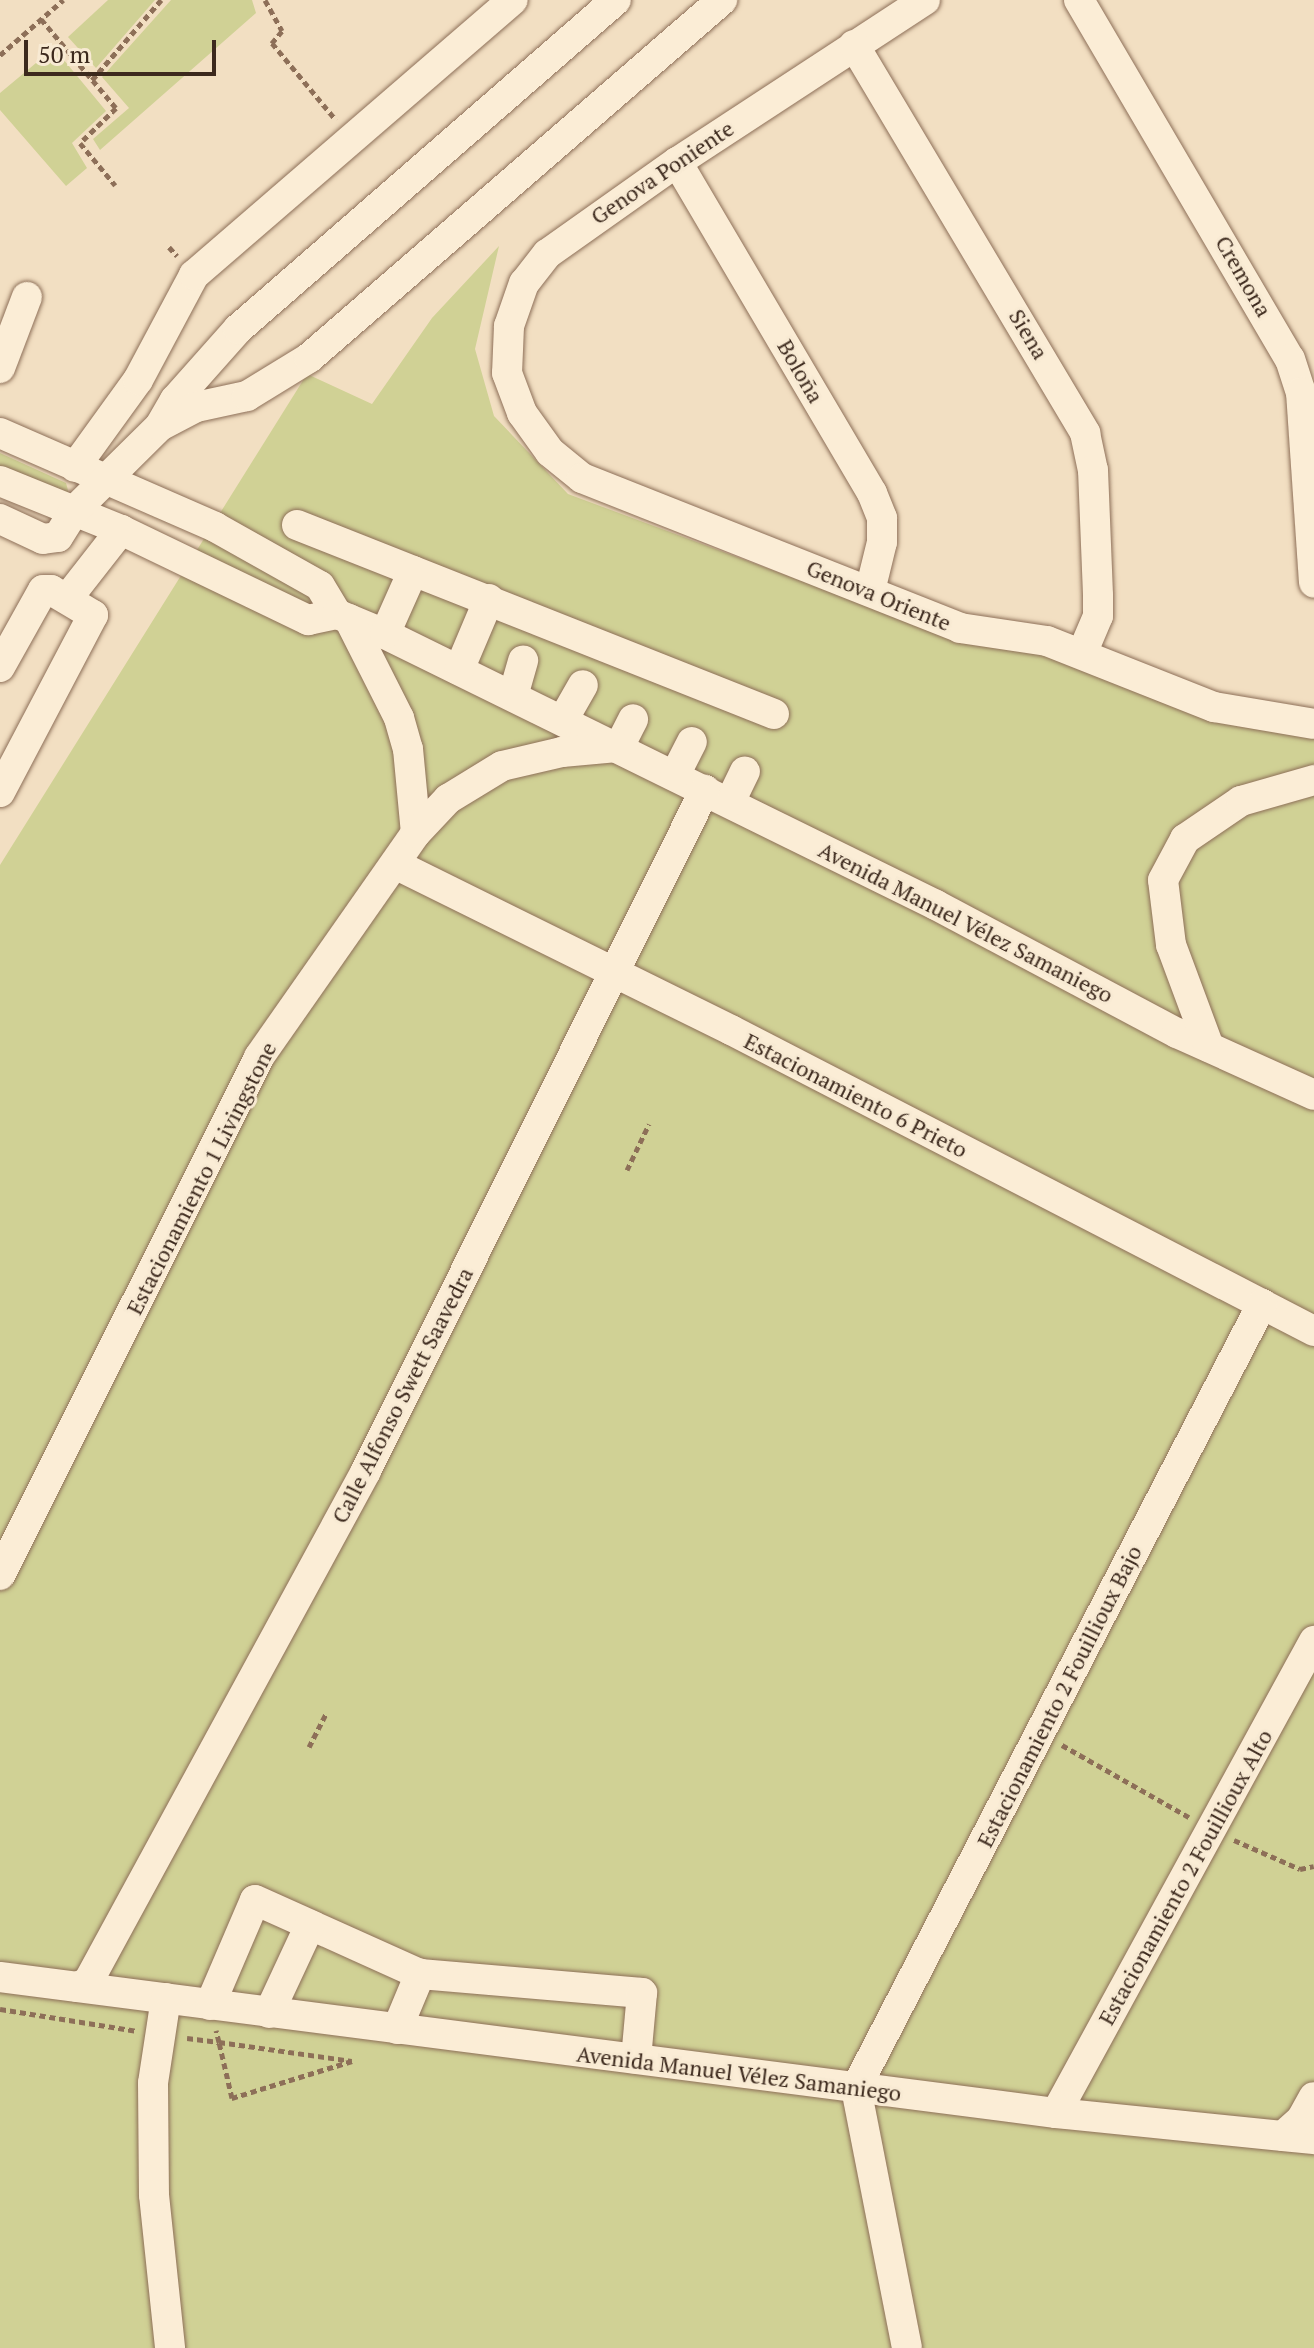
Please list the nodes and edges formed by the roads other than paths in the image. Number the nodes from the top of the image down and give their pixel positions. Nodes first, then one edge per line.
1 (513, 0) edge
2 (616, 0) edge
3 (722, 0) edge
4 (925, 0) edge
5 (1079, 0) edge
6 (854, 45) junction
7 (677, 162) junction
8 (27, 297) dead end
9 (0, 368) edge
10 (522, 413) joint
11 (160, 426) junction
12 (0, 433) edge
13 (75, 467) junction
14 (0, 481) edge
15 (105, 481) junction
16 (74, 511) junction
17 (0, 519) edge
18 (204, 521) junction
19 (297, 525) dead end
20 (121, 530) junction
21 (347, 544) junction
22 (180, 557) junction
23 (413, 571) junction
24 (304, 577) junction
25 (1314, 583) edge
26 (870, 591) junction
27 (67, 599) junction
28 (489, 599) junction
29 (343, 617) junction
30 (385, 634) junction
31 (1083, 652) junction
32 (523, 660) dead end
33 (0, 667) edge
34 (459, 670) junction
35 (583, 685) dead end
36 (513, 696) junction
37 (774, 714) dead end
38 (633, 719) dead end
39 (563, 720) junction
40 (1314, 724) edge
41 (692, 742) dead end
42 (619, 747) junction
43 (745, 771) dead end
44 (675, 775) junction
45 (1314, 780) edge
46 (0, 792) edge
47 (718, 796) junction
48 (416, 833) junction
49 (395, 864) junction
50 (616, 972) junction
51 (1209, 1047) junction
52 (1314, 1095) edge
53 (1262, 1304) junction
54 (1314, 1331) edge
55 (0, 1575) edge
56 (1314, 1641) edge
57 (310, 1925) junction
58 (0, 1965) edge
59 (420, 1974) junction
60 (0, 1977) edge
61 (83, 1985) junction
62 (166, 1998) junction
63 (210, 2005) junction
64 (269, 2013) junction
65 (397, 2029) junction
66 (636, 2059) junction
67 (856, 2088) junction
68 (1314, 2097) edge
69 (1056, 2113) junction
70 (1283, 2136) junction
71 (1314, 2139) edge
72 (170, 2348) edge
73 (907, 2348) edge

1 - 13 street
2 - 11 street
3 - 11 street
4 - 6 street, Genova Poniente
5 - 25 street, Cremona
6 - 7 street, Genova Poniente
6 - 31 street, Siena
7 - 10 street, Genova Poniente
7 - 26 street, Boloña
8 - 9 street
10 - 26 street, Genova Oriente
11 - 15 street
12 - 13 street
13 - 15 street
14 - 16 street
15 - 16 street
15 - 18 street
16 - 17 street
16 - 20 street
18 - 22 street
18 - 24 street
19 - 21 street
20 - 22 street
20 - 27 street
21 - 23 street
21 - 24 street
22 - 29 street
23 - 28 street
23 - 30 street
24 - 29 street
26 - 31 street, Genova Oriente
27 - 33 street
27 - 46 street
28 - 34 street
28 - 37 street
29 - 30 street, Avenida Manuel Vélez Samaniego
29 - 48 street
30 - 34 street, Avenida Manuel Vélez Samaniego
31 - 40 street, Genova Oriente
32 - 36 street
34 - 36 street, Avenida Manuel Vélez Samaniego
35 - 39 street
36 - 39 street, Avenida Manuel Vélez Samaniego
38 - 42 street
39 - 42 street, Avenida Manuel Vélez Samaniego
41 - 44 street
42 - 44 street, Avenida Manuel Vélez Samaniego
42 - 48 street, Estacionamiento 1 Livingstone
43 - 47 street, Calle Alfonso Swett Saavedra
44 - 47 street, Avenida Manuel Vélez Samaniego
45 - 51 street
47 - 50 street, Calle Alfonso Swett Saavedra
47 - 51 street, Avenida Manuel Vélez Samaniego
48 - 49 street, Estacionamiento 1 Livingstone
49 - 50 street, Estacionamiento 6 Prieto
49 - 55 street, Estacionamiento 1 Livingstone
50 - 53 street, Estacionamiento 6 Prieto
50 - 61 street, Calle Alfonso Swett Saavedra
51 - 52 street, Avenida Manuel Vélez Samaniego
53 - 54 street, Estacionamiento 6 Prieto
53 - 67 street, Estacionamiento 2 Fouillioux Bajo
56 - 69 street, Estacionamiento 2 Fouillioux Alto
57 - 59 street
57 - 63 street
57 - 64 street
58 - 61 street, Avenida Manuel Vélez Samaniego
59 - 65 street
59 - 66 street
60 - 61 street, Avenida Manuel Vélez Samaniego
61 - 62 street, Avenida Manuel Vélez Samaniego
62 - 63 street, Avenida Manuel Vélez Samaniego
62 - 72 street
63 - 64 street, Avenida Manuel Vélez Samaniego
64 - 65 street, Avenida Manuel Vélez Samaniego
65 - 66 street, Avenida Manuel Vélez Samaniego
66 - 67 street, Avenida Manuel Vélez Samaniego
67 - 69 street, Avenida Manuel Vélez Samaniego
67 - 73 street
68 - 70 street
69 - 70 street, Avenida Manuel Vélez Samaniego
70 - 71 street, Avenida Manuel Vélez Samaniego

